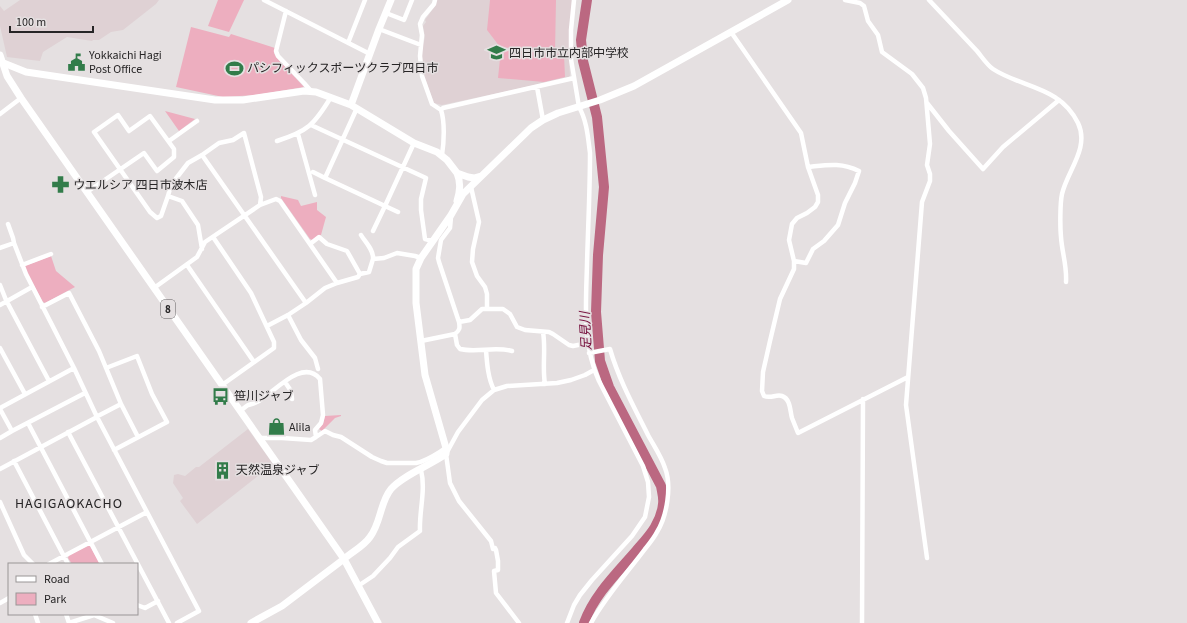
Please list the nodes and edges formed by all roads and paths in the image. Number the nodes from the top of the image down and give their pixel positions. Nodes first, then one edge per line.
1 (264, 0) edge
2 (391, 0) edge
3 (412, 0) edge
4 (435, 0) edge
5 (574, 0) edge
6 (788, 0) edge
7 (845, 0) edge
8 (929, 0) edge
9 (363, 1) edge
10 (286, 11) junction
11 (386, 13) junction
12 (379, 29) junction
13 (731, 32) junction
14 (348, 43) junction
15 (421, 45) junction
16 (370, 54) junction
17 (1, 58) edge
18 (574, 78) junction
19 (537, 87) junction
20 (311, 91) junction
21 (331, 97) junction
22 (22, 98) junction
23 (1059, 100) junction
24 (927, 103) junction
25 (354, 106) junction
26 (580, 107) junction
27 (441, 110) junction
28 (0, 114) edge
29 (543, 120) junction
30 (197, 121) dead end
31 (312, 125) junction
32 (298, 134) junction
33 (343, 139) junction
34 (277, 141) dead end
35 (169, 142) junction
36 (414, 143) junction
37 (202, 155) junction
38 (442, 155) junction
39 (808, 167) junction
40 (402, 168) junction
41 (121, 169) junction
42 (313, 172) dead end
43 (457, 173) junction
44 (484, 176) junction
45 (325, 178) junction
46 (471, 187) junction
47 (87, 192) junction
48 (315, 195) dead end
49 (168, 196) junction
50 (260, 205) junction
51 (385, 206) junction
52 (455, 207) junction
53 (398, 212) dead end
54 (243, 216) junction
55 (8, 224) dead end
56 (373, 231) dead end
57 (360, 235) dead end
58 (213, 237) junction
59 (436, 239) junction
60 (14, 243) junction
61 (310, 244) junction
62 (0, 248) edge
63 (202, 249) junction
64 (51, 254) dead end
65 (421, 258) junction
66 (372, 259) junction
67 (794, 261) junction
68 (22, 265) junction
69 (187, 265) junction
70 (360, 274) junction
71 (1066, 282) dead end
72 (337, 283) junction
73 (0, 286) edge
74 (32, 287) junction
75 (154, 288) junction
76 (6, 300) junction
77 (306, 303) junction
78 (0, 305) edge
79 (42, 307) junction
80 (487, 309) junction
81 (288, 315) junction
82 (460, 322) junction
83 (267, 326) junction
84 (544, 332) junction
85 (455, 334) junction
86 (421, 341) junction
87 (588, 343) junction
88 (0, 348) edge
89 (486, 350) junction
90 (512, 351) dead end
91 (590, 353) junction
92 (254, 362) junction
93 (74, 368) junction
94 (106, 368) junction
95 (318, 369) dead end
96 (594, 370) junction
97 (908, 377) junction
98 (49, 381) junction
99 (285, 382) junction
100 (545, 384) junction
101 (222, 385) junction
102 (494, 390) junction
103 (85, 393) junction
104 (25, 394) junction
105 (292, 399) dead end
106 (863, 399) junction
107 (121, 404) junction
108 (0, 408) edge
109 (240, 411) junction
110 (96, 417) junction
111 (28, 423) junction
112 (12, 431) junction
113 (68, 432) junction
114 (138, 437) junction
115 (316, 437) junction
116 (0, 438) edge
117 (260, 438) junction
118 (40, 447) junction
119 (114, 450) junction
120 (446, 451) junction
121 (14, 461) junction
122 (0, 469) edge
123 (420, 470) junction
124 (0, 502) edge
125 (147, 512) junction
126 (118, 527) junction
127 (90, 542) junction
128 (64, 556) junction
129 (927, 558) dead end
130 (344, 559) junction
131 (32, 563) edge
132 (51, 563) edge
133 (68, 563) edge
134 (101, 563) edge
135 (137, 563) edge
136 (138, 564) edge
137 (358, 586) junction
138 (158, 602) junction
139 (138, 605) edge
140 (69, 623) edge
141 (112, 623) edge
142 (169, 623) edge
143 (177, 623) edge
144 (251, 623) edge
145 (378, 623) edge
146 (519, 623) edge
147 (567, 623) edge
148 (592, 623) edge
149 (862, 623) edge

1 - 10 street
2 - 11 street
3 - 11 street
4 - 15 street
5 - 18 street
6 - 13 street
7 - 24 street
8 - 23 street
9 - 14 street
10 - 14 street
10 - 20 street
11 - 12 street
12 - 15 street
12 - 16 street
13 - 26 street
13 - 39 street
14 - 16 street
15 - 27 street
16 - 25 street
17 - 20 street
17 - 22 street, 8
18 - 19 street
18 - 26 street
19 - 27 street
19 - 29 street
20 - 21 street
21 - 25 street
21 - 31 street
22 - 28 street
22 - 47 street, 8
23 - 24 street
23 - 71 street
24 - 97 street
25 - 33 street
25 - 36 street
26 - 29 street
26 - 87 street
27 - 38 street
29 - 44 street
30 - 35 street
31 - 32 street
31 - 33 street
32 - 34 street
32 - 48 street
33 - 40 street
33 - 45 street
35 - 41 street
35 - 41 street
36 - 38 street
36 - 40 street
37 - 49 street
37 - 50 street
37 - 54 street
38 - 43 street
39 - 67 street
39 - 67 street
40 - 51 street
40 - 59 street
41 - 47 street
41 - 49 street
42 - 45 street
43 - 44 street
43 - 52 street
44 - 46 street
45 - 51 street
46 - 52 street
46 - 80 street
47 - 75 street, 8
49 - 63 street
50 - 54 street
50 - 61 street
51 - 53 street
51 - 56 street
52 - 59 street
54 - 58 street
54 - 77 street
55 - 60 street
57 - 66 street
58 - 63 street
58 - 83 street
59 - 65 street
59 - 82 street
60 - 62 street
60 - 68 street
61 - 70 street
61 - 72 street
63 - 69 street
64 - 68 street
65 - 66 street
65 - 86 street
66 - 70 street
67 - 106 street
68 - 74 street
69 - 75 street
69 - 92 street
70 - 72 street
72 - 77 street
73 - 76 street
74 - 76 street
74 - 79 street
75 - 101 street, 8
76 - 78 street
76 - 98 street
77 - 81 street
79 - 93 street
79 - 94 street
80 - 82 street
80 - 84 street
81 - 83 street
81 - 95 street
82 - 85 street
83 - 92 street
84 - 87 street
84 - 100 street
85 - 86 street
85 - 89 street
86 - 120 street
87 - 91 street
88 - 104 street
89 - 90 street
89 - 102 street
91 - 96 street
91 - 148 street
92 - 101 street
93 - 98 street
93 - 103 street
94 - 107 street
94 - 114 street
96 - 100 street
96 - 147 street
97 - 106 street
97 - 129 street
98 - 104 street
99 - 105 street
99 - 109 street
99 - 115 street
100 - 102 street
101 - 109 street, 8
102 - 120 street
103 - 110 street
103 - 111 street
104 - 108 street
106 - 149 street
107 - 110 street
107 - 114 street
108 - 112 street
109 - 117 street, 8
110 - 113 street
110 - 119 street
111 - 112 street
111 - 118 street
112 - 116 street
113 - 118 street
113 - 126 street
114 - 119 street
115 - 117 street
115 - 120 street
117 - 130 street, 8
118 - 121 street
118 - 127 street
119 - 125 street
120 - 123 street
120 - 146 street
121 - 122 street
121 - 128 street
123 - 130 street
123 - 137 street
124 - 131 street
125 - 126 street
125 - 143 street
126 - 127 street
126 - 135 street
127 - 128 street
127 - 134 street
128 - 132 street
128 - 133 street
130 - 137 street
130 - 144 street
136 - 138 street
137 - 145 street
138 - 139 street
138 - 142 street
140 - 141 street

